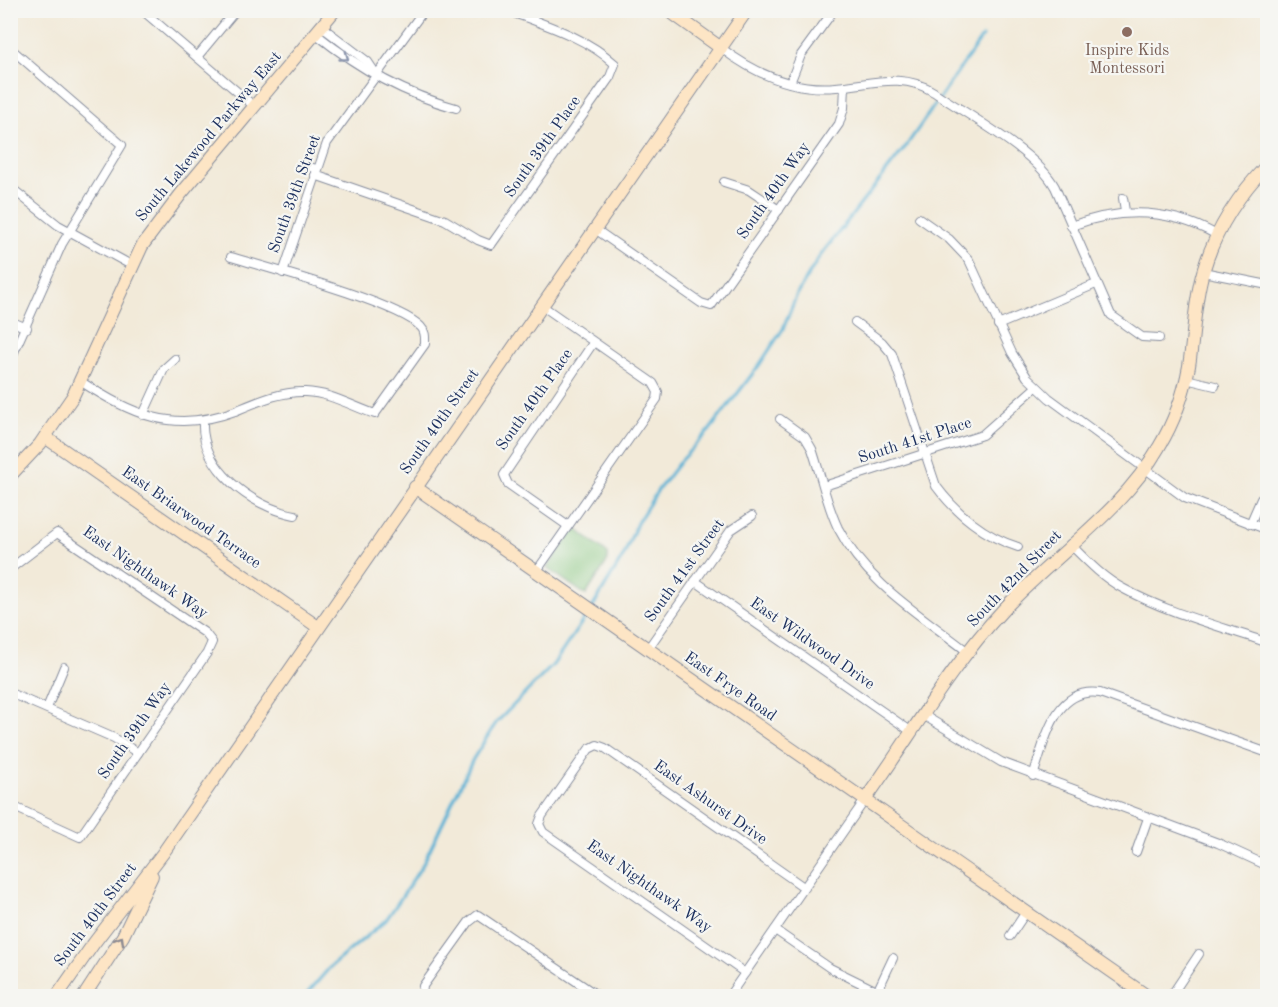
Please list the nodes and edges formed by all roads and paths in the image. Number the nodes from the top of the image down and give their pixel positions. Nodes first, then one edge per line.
1 (142, 10) edge
2 (236, 10) edge
3 (335, 10) edge
4 (424, 10) edge
5 (506, 10) edge
6 (668, 10) edge
7 (747, 10) edge
8 (834, 10) edge
9 (319, 31) junction
10 (10, 48) edge
11 (721, 48) junction
12 (197, 57) junction
13 (376, 74) junction
14 (790, 83) junction
15 (845, 86) junction
16 (255, 107) junction
17 (456, 108) dead end
18 (1268, 164) edge
19 (302, 165) dead end
20 (316, 172) junction
21 (724, 182) dead end
22 (10, 187) edge
23 (1123, 198) dead end
24 (778, 210) junction
25 (1125, 212) junction
26 (919, 218) dead end
27 (1071, 226) junction
28 (594, 229) junction
29 (69, 231) junction
30 (1217, 235) junction
31 (231, 257) dead end
32 (131, 265) junction
33 (1203, 272) junction
34 (282, 273) junction
35 (1096, 284) junction
36 (1268, 285) edge
37 (541, 305) junction
38 (10, 321) edge
39 (855, 322) dead end
40 (998, 325) junction
41 (27, 328) junction
42 (1159, 338) dead end
43 (593, 342) junction
44 (175, 359) dead end
45 (10, 361) edge
46 (1186, 379) junction
47 (80, 381) junction
48 (1215, 386) dead end
49 (1036, 387) junction
50 (144, 415) junction
51 (780, 418) dead end
52 (203, 420) junction
53 (45, 437) junction
54 (924, 454) junction
55 (1144, 469) junction
56 (10, 476) edge
57 (824, 486) junction
58 (415, 487) junction
59 (1261, 499) dead end
60 (295, 515) dead end
61 (753, 516) dead end
62 (1250, 524) junction
63 (568, 526) junction
64 (1268, 530) edge
65 (1070, 544) junction
66 (1018, 547) dead end
67 (10, 569) edge
68 (536, 572) junction
69 (695, 581) junction
70 (318, 627) junction
71 (212, 642) joint
72 (1268, 643) edge
73 (647, 650) junction
74 (968, 652) junction
75 (64, 667) dead end
76 (10, 693) edge
77 (47, 708) junction
78 (923, 715) junction
79 (912, 732) junction
80 (138, 753) junction
81 (1268, 753) edge
82 (1033, 776) junction
83 (865, 800) junction
84 (10, 804) edge
85 (1148, 818) junction
86 (539, 824) joint
87 (1136, 852) dead end
88 (163, 853) junction
89 (1268, 866) edge
90 (805, 888) junction
91 (1026, 912) junction
92 (775, 930) junction
93 (1010, 936) dead end
94 (1200, 954) dead end
95 (893, 958) dead end
96 (745, 973) junction
97 (877, 992) junction
98 (57, 996) edge
99 (84, 996) edge
100 (422, 996) edge
101 (598, 996) edge
102 (729, 996) edge
103 (887, 996) edge
104 (1147, 996) edge
105 (1170, 996) edge

1 - 12 street
2 - 12 street
3 - 9 street, South Lakewood Parkway East
4 - 13 street, South 39th Street
5 - 20 street, South 39th Place
6 - 11 street
7 - 11 street, South 40th Street
8 - 14 street
9 - 13 street
9 - 16 street, South Lakewood Parkway East
10 - 29 street
11 - 14 street
11 - 28 street, South 40th Street
12 - 16 street
13 - 17 street
13 - 20 street, South 39th Street
14 - 15 street
15 - 24 street, South 40th Way
15 - 27 street
16 - 32 street, South Lakewood Parkway East
18 - 30 street, South 42nd Street
19 - 20 street
20 - 34 street, South 39th Street
21 - 24 street
22 - 29 street
23 - 25 street
24 - 28 street, South 40th Way
25 - 27 street
25 - 30 street
26 - 40 street
27 - 35 street
28 - 37 street, South 40th Street
29 - 32 street
29 - 41 street
30 - 33 street, South 42nd Street
31 - 34 street
32 - 47 street, South Lakewood Parkway East
33 - 36 street
33 - 46 street, South 42nd Street
34 - 52 street
35 - 40 street
35 - 42 street
37 - 43 street
37 - 58 street, South 40th Street
38 - 41 street
39 - 54 street
40 - 49 street
41 - 45 street
43 - 63 street, South 40th Place
43 - 63 street
44 - 50 street
46 - 48 street
46 - 55 street, South 42nd Street
47 - 50 street
47 - 53 street, South Lakewood Parkway East
49 - 54 street, South 41st Place
49 - 55 street
50 - 52 street
51 - 57 street
52 - 60 street
53 - 56 street, South Lakewood Parkway East
53 - 70 street, East Briarwood Terrace
54 - 57 street, South 41st Place
54 - 66 street
55 - 62 street
55 - 65 street, South 42nd Street
57 - 74 street
58 - 68 street, East Frye Road
58 - 70 street, South 40th Street
59 - 62 street
61 - 69 street, South 41st Street
62 - 64 street
63 - 68 street
65 - 72 street
65 - 74 street, South 42nd Street
67 - 71 street, East Nighthawk Way
68 - 73 street, East Frye Road
69 - 73 street, South 41st Street
69 - 79 street, East Wildwood Drive
70 - 88 street, South 40th Street
71 - 80 street, South 39th Way
73 - 83 street, East Frye Road
74 - 78 street, South 42nd Street
75 - 77 street
76 - 77 street
77 - 80 street
78 - 79 street, South 42nd Street
78 - 82 street
79 - 83 street, South 42nd Street
80 - 84 street, South 39th Way
81 - 82 street
82 - 85 street
83 - 90 street, South 42nd Street
83 - 91 street, East Frye Road
85 - 87 street
85 - 89 street
86 - 90 street, East Ashurst Drive
86 - 96 street, East Nighthawk Way
88 - 98 street, South 40th Street
99 -> 88 street, South 40th Street
90 - 92 street, South 42nd Street
91 - 93 street
91 - 104 street, East Frye Road
92 - 96 street, South 42nd Street
92 - 97 street
94 - 105 street
95 - 97 street
96 - 102 street, South 42nd Street
97 - 103 street
100 - 101 street

